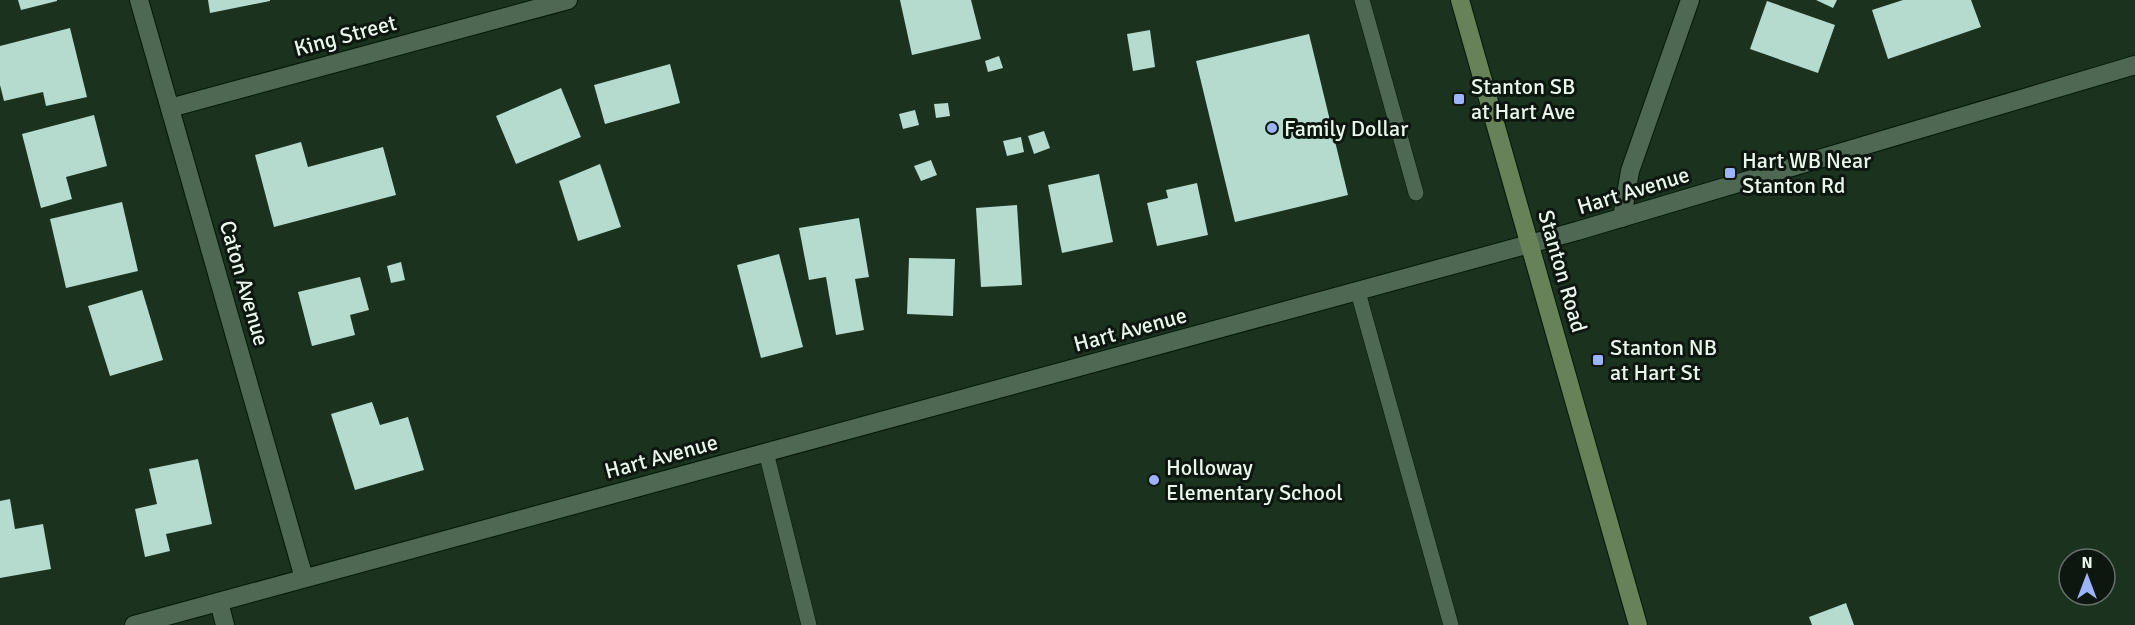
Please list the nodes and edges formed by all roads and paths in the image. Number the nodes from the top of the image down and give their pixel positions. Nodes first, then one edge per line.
1 (140, 0) edge
2 (568, 0) edge
3 (1362, 0) edge
4 (1460, 0) edge
5 (1690, 0) edge
6 (2135, 65) edge
7 (170, 108) junction
8 (1416, 193) dead end
9 (1622, 218) junction
10 (1530, 243) junction
11 (1358, 292) junction
12 (766, 452) junction
13 (304, 578) junction
14 (219, 602) junction
15 (134, 625) edge
16 (225, 625) edge
17 (809, 625) edge
18 (1451, 625) edge
19 (1638, 625) edge

1 - 7 street, Caton Avenue
2 - 7 street, King Street
3 - 8 lane
4 - 10 street, Stanton Road
5 - 9 street
6 - 9 street, Hart Avenue
7 - 13 street, Caton Avenue
9 - 10 street, Hart Avenue
10 - 11 street, Hart Avenue
10 - 19 street, Stanton Road
11 - 12 street, Hart Avenue
11 - 18 lane
12 - 13 street, Hart Avenue
12 - 17 lane
13 - 14 street, Hart Avenue
14 - 15 street, Hart Avenue
14 - 16 street

